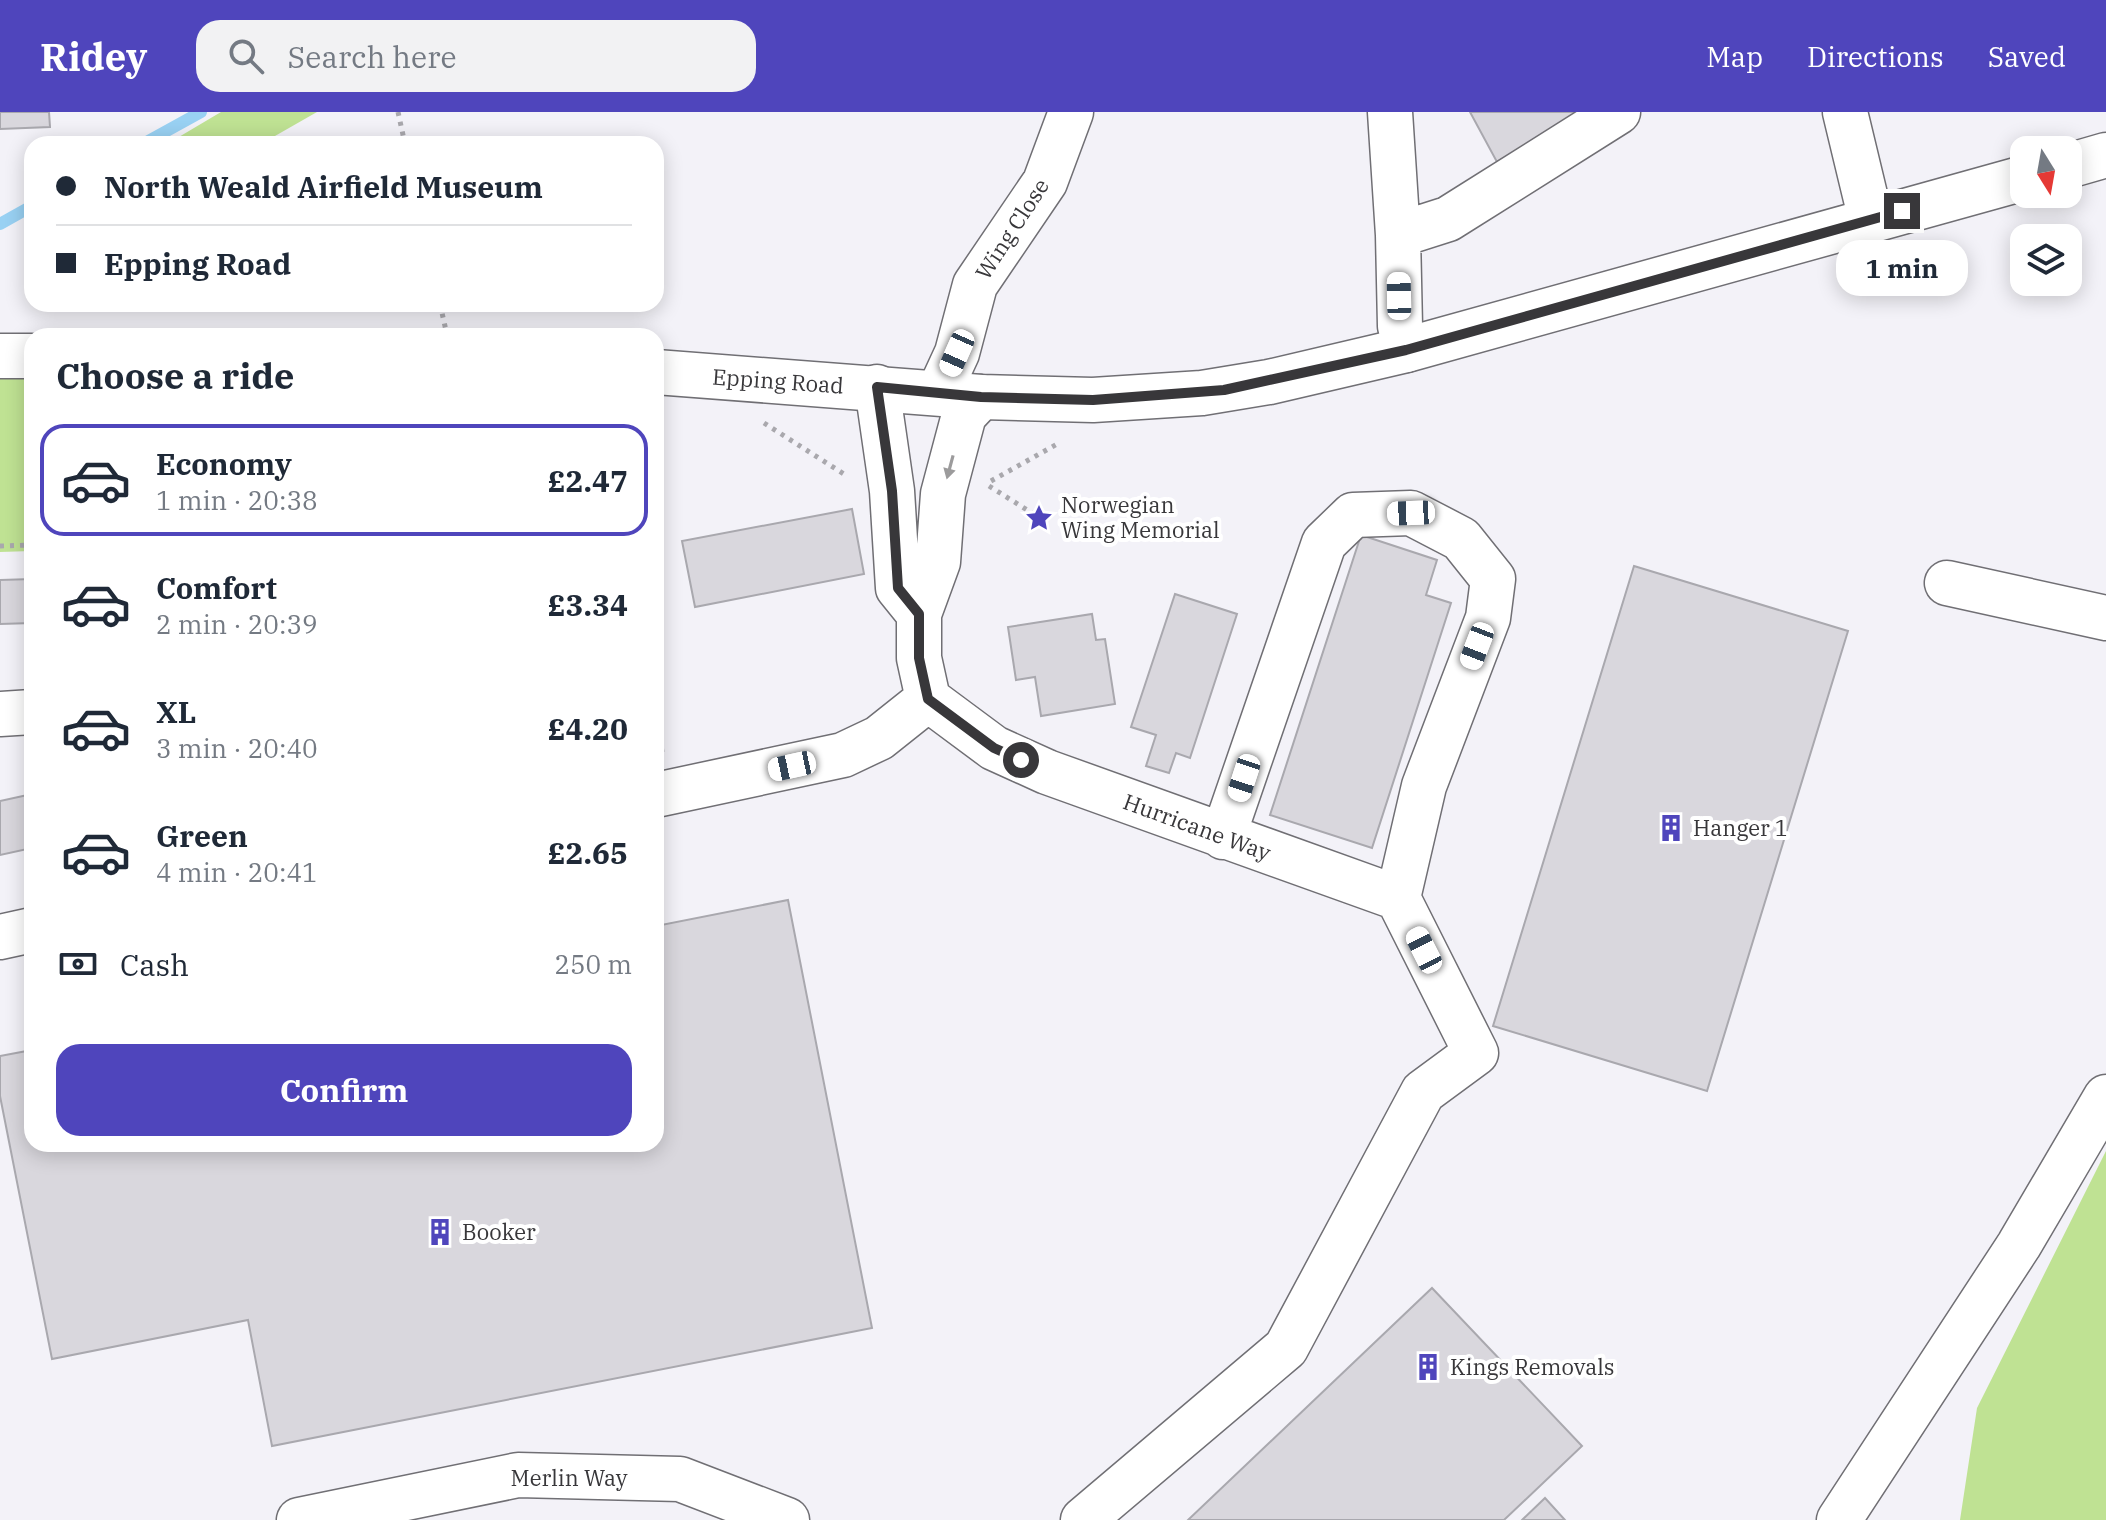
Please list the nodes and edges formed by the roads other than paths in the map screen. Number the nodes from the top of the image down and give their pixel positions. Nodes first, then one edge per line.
1 (1071, 112) edge
2 (1390, 112) edge
3 (1618, 112) edge
4 (1845, 112) edge
5 (2106, 155) edge
6 (2082, 162) edge
7 (2010, 182) edge
8 (1871, 220) junction
9 (1398, 235) junction
10 (1406, 350) junction
11 (0, 356) edge
12 (24, 356) edge
13 (664, 373) edge
14 (877, 387) junction
15 (960, 394) junction
16 (1947, 583) dead end
17 (919, 614) junction
18 (2106, 618) edge
19 (928, 699) junction
20 (24, 712) edge
21 (0, 714) edge
22 (664, 793) edge
23 (1223, 837) junction
24 (1398, 898) junction
25 (24, 932) edge
26 (0, 937) edge
27 (2106, 1097) edge
28 (441, 1505) edge
29 (299, 1520) edge
30 (787, 1520) edge
31 (1083, 1520) edge
32 (1839, 1520) edge

1 - 15 street, Wing Close
2 - 9 street
3 - 9 street
4 - 8 street
5 - 6 street
7 - 8 street, Epping Road
8 - 10 street, Epping Road
9 - 10 street
10 - 15 street, Epping Road
11 - 12 street
13 - 14 street, Epping Road
14 - 15 street, Epping Road
14 - 17 street
15 -> 17 street
16 - 18 street
17 - 19 street
19 - 22 street
19 - 23 street, Hurricane Way
20 - 21 street
23 - 24 street, Hurricane Way
23 - 24 street
24 - 31 street
25 - 26 street
27 - 32 street
28 - 29 street, Merlin Way
28 - 30 street, Merlin Way

